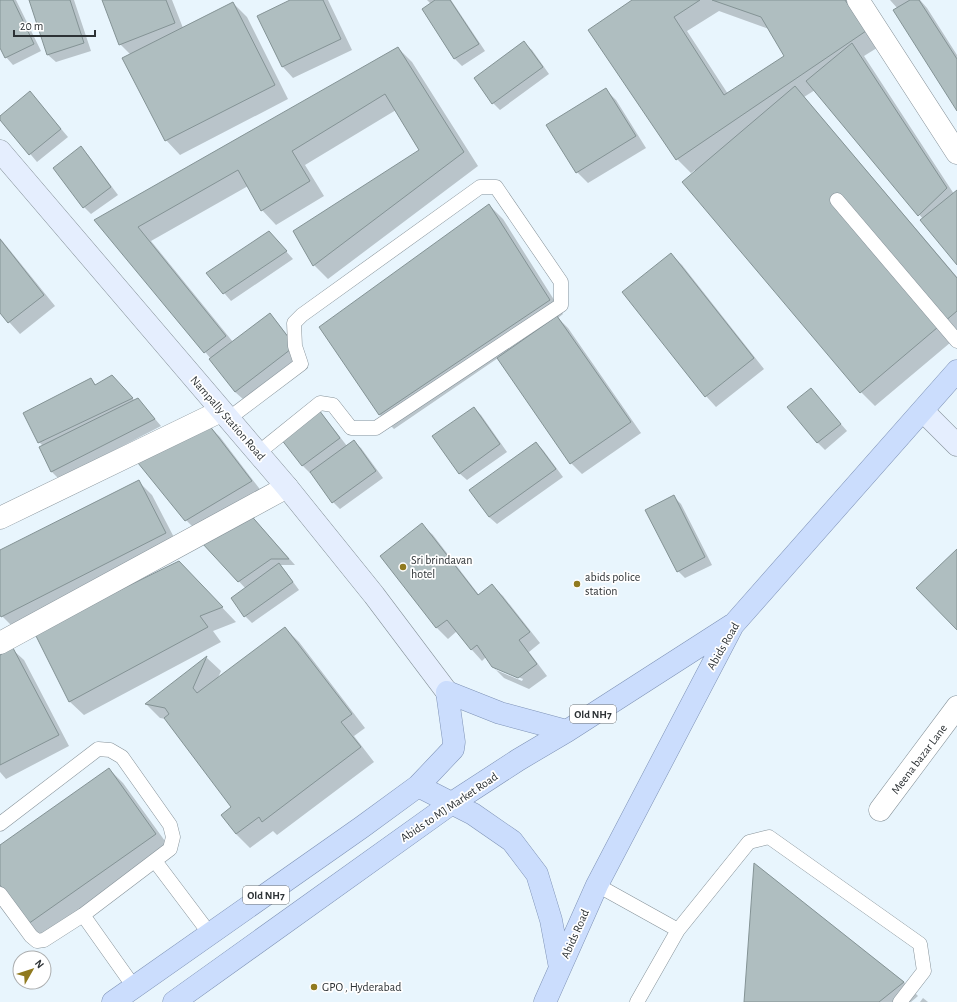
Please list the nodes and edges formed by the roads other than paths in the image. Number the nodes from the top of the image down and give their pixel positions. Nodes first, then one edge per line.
1 (858, 0) edge
2 (0, 150) edge
3 (957, 153) edge
4 (837, 200) dead end
5 (957, 341) edge
6 (957, 372) edge
7 (923, 411) junction
8 (225, 415) junction
9 (957, 445) edge
10 (258, 453) junction
11 (287, 487) junction
12 (0, 518) edge
13 (733, 624) junction
14 (0, 643) edge
15 (447, 692) junction
16 (957, 707) edge
17 (567, 731) junction
18 (418, 786) junction
19 (452, 803) junction
20 (880, 810) dead end
21 (0, 824) edge
22 (155, 861) junction
23 (597, 885) junction
24 (0, 894) edge
25 (83, 914) junction
26 (678, 930) junction
27 (210, 934) junction
28 (560, 968) junction
29 (134, 987) junction
30 (113, 1002) edge
31 (174, 1002) edge
32 (545, 1002) edge
33 (637, 1002) edge
34 (900, 1002) edge

1 - 3 street
2 - 8 main road, Nampally Station Road
4 - 5 lane
6 - 7 main road, Abids Road / Old NH7
7 - 9 main road
7 - 13 main road, Abids Road / Old NH7
8 - 10 main road, Nampally Station Road
8 - 10 lane
8 - 12 street
10 - 11 main road, Nampally Station Road
11 - 14 street
11 - 15 main road, Nampally Station Road
13 - 17 main road, Abids to MJ Market Road / Old NH7
13 - 23 main road, Abids Road
15 - 17 main road
15 - 18 main road
16 - 20 street, Meena bazar Lane
17 - 19 main road, Abids to MJ Market Road / Old NH7
18 - 19 main road
18 - 27 main road, Old NH7
19 - 28 main road
19 - 31 main road, Abids to MJ Market Road / Old NH7
21 - 22 lane
22 - 25 lane
22 - 27 lane
23 - 26 lane
23 - 28 main road, Abids Road
24 - 25 lane
25 - 29 lane
26 - 33 lane
26 - 34 lane
27 - 29 main road, Old NH7
28 - 32 main road, Abids Road
29 - 30 main road, Old NH7

